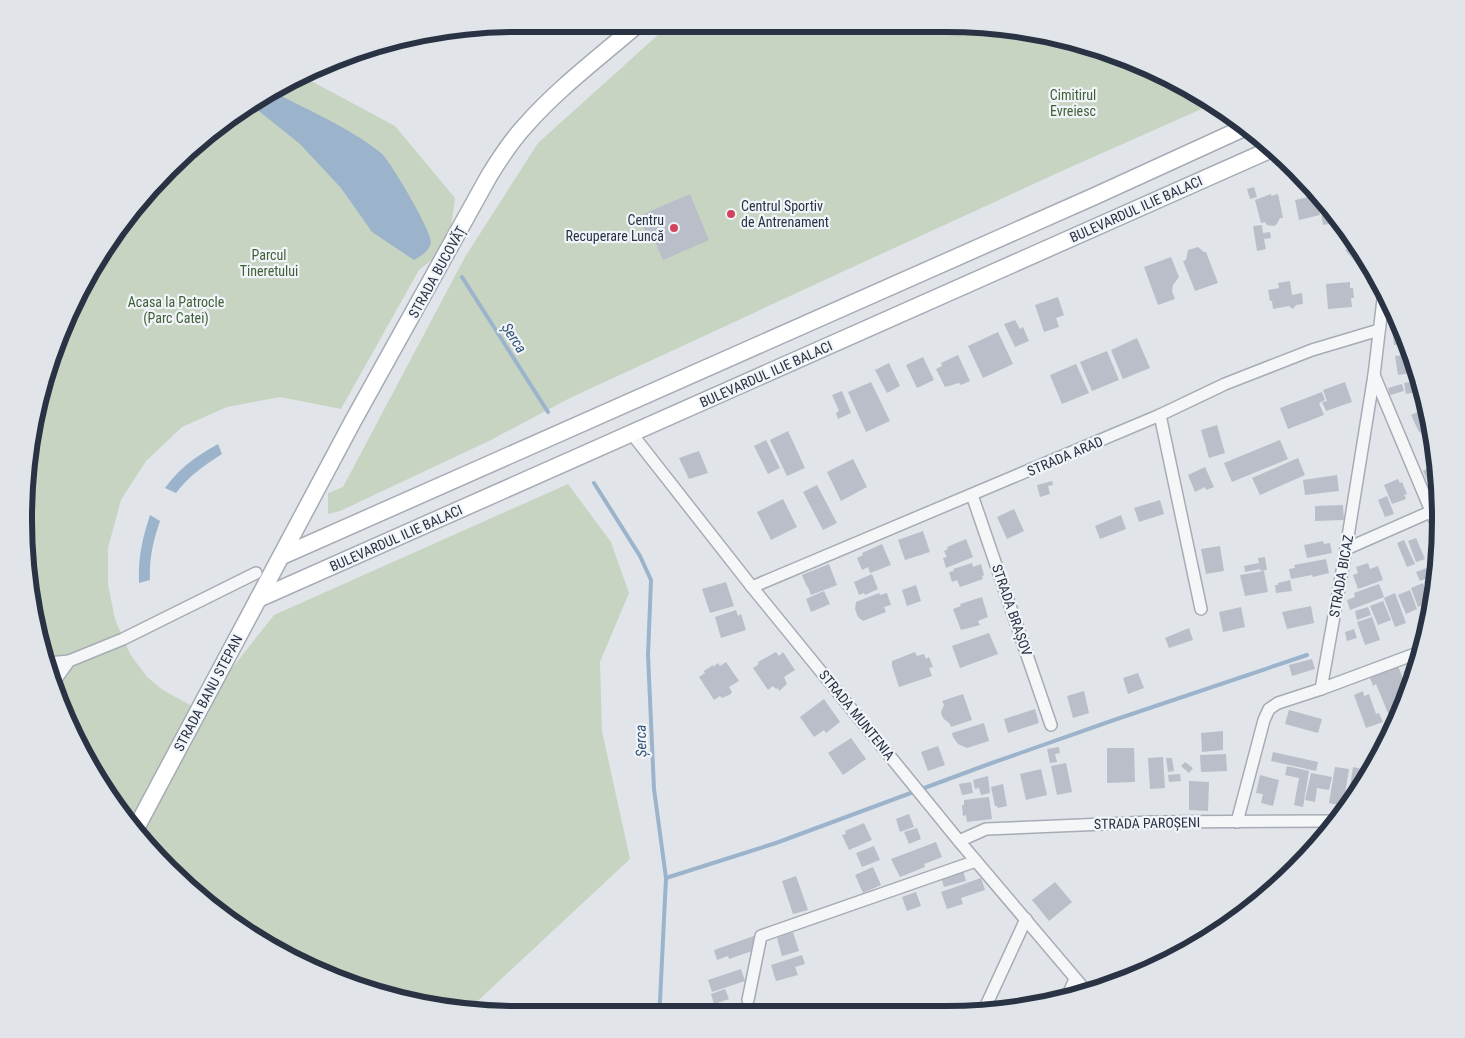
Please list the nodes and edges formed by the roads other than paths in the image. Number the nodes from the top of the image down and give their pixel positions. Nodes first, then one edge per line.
1 (628, 33) edge
2 (1239, 131) edge
3 (1265, 152) edge
4 (1382, 305) edge
5 (1379, 330) junction
6 (1374, 376) junction
7 (1160, 415) junction
8 (632, 434) junction
9 (972, 495) junction
10 (1431, 501) edge
11 (1432, 510) edge
12 (1346, 549) junction
13 (282, 556) junction
14 (256, 573) dead end
15 (752, 587) junction
16 (258, 599) junction
17 (1201, 609) dead end
18 (1413, 654) edge
19 (70, 661) junction
20 (54, 662) edge
21 (58, 676) edge
22 (1321, 689) junction
23 (1051, 725) dead end
24 (139, 822) edge
25 (1236, 822) junction
26 (1326, 822) edge
27 (959, 841) junction
28 (976, 861) junction
29 (1026, 919) junction
30 (1076, 979) junction
31 (1082, 986) edge
32 (1071, 989) edge
33 (748, 1000) dead end
34 (987, 1003) edge

1 - 13 main road, STRADA BUCOVĂȚ
2 - 13 main road, BULEVARDUL ILIE BALACI
3 - 8 main road, BULEVARDUL ILIE BALACI
4 - 5 street, STRADA BICAZ
5 - 6 street, STRADA BICAZ
5 - 7 street, STRADA ARAD
6 - 10 street
6 - 12 street, STRADA BICAZ
7 - 9 street, STRADA ARAD
7 - 17 street
8 - 15 street, STRADA MUNTENIA
8 - 16 main road, BULEVARDUL ILIE BALACI
9 - 15 street, STRADA ARAD
9 - 23 street, STRADA BRAȘOV
11 - 12 street
12 - 22 street, STRADA BICAZ
13 - 16 main road, STRADA BANU STEPAN
14 - 19 street
15 - 27 street, STRADA MUNTENIA
16 - 24 main road, STRADA BANU STEPAN
18 - 22 street
19 - 20 street
19 - 21 street
22 - 25 street
25 - 26 street, STRADA PAROȘENI
25 - 27 street, STRADA PAROȘENI
27 - 28 street, STRADA MUNTENIA
28 - 29 street, STRADA MUNTENIA
28 - 33 street
29 - 30 street, STRADA MUNTENIA
29 - 34 street
30 - 31 street, STRADA MUNTENIA
30 - 32 street

